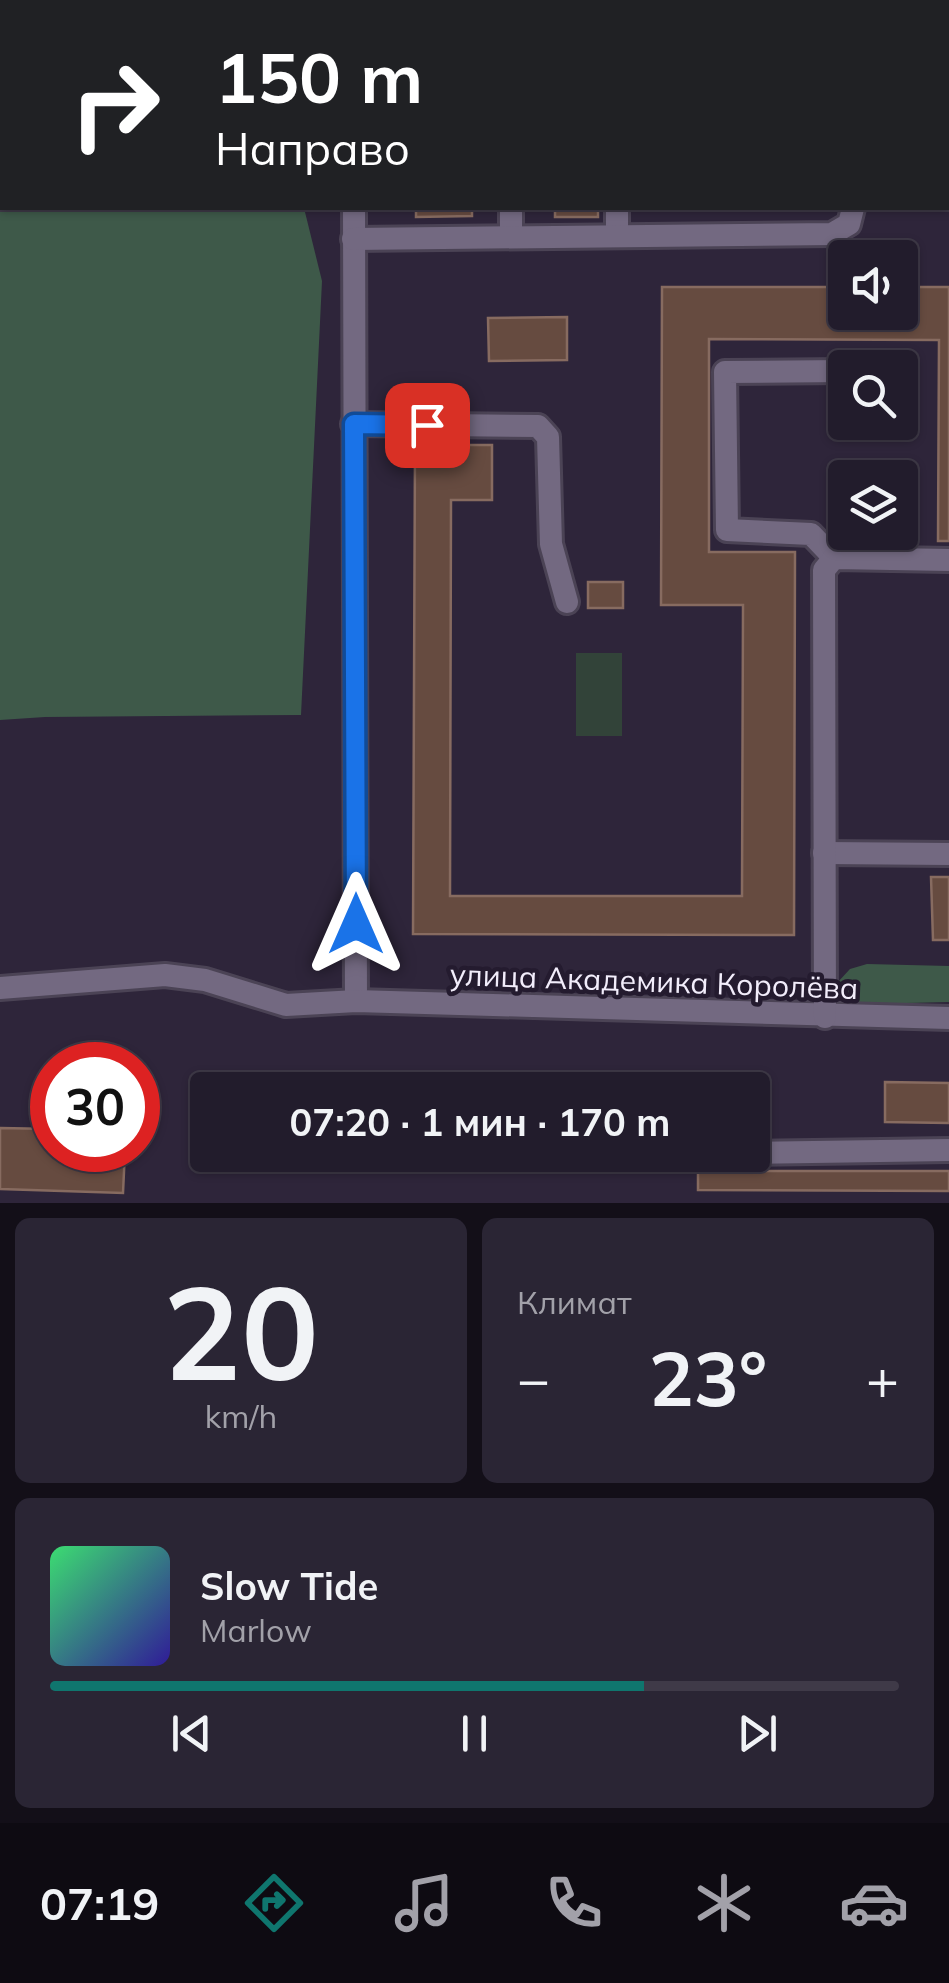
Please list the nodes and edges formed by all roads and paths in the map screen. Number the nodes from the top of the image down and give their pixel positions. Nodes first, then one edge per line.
1 (354, 210) edge
2 (511, 210) edge
3 (618, 210) edge
4 (852, 210) edge
5 (617, 236) junction
6 (511, 237) junction
7 (352, 238) junction
8 (828, 372) edge
9 (354, 424) junction
10 (834, 558) junction
11 (949, 560) edge
12 (568, 602) dead end
13 (824, 853) junction
14 (949, 854) edge
15 (0, 988) edge
16 (356, 1001) junction
17 (824, 1017) junction
18 (949, 1018) edge
19 (949, 1150) edge
20 (770, 1152) edge

1 - 7 street
2 - 6 street
3 - 5 street
4 - 5 street
5 - 6 street
6 - 7 street
7 - 9 street
8 - 10 street
9 - 12 street
9 - 16 street
10 - 11 street
10 - 13 street
13 - 14 street
13 - 17 street
15 - 16 street, улица Академика Королёва
16 - 17 street, улица Академика Королёва
17 - 18 street, улица Академика Королёва
19 - 20 street

